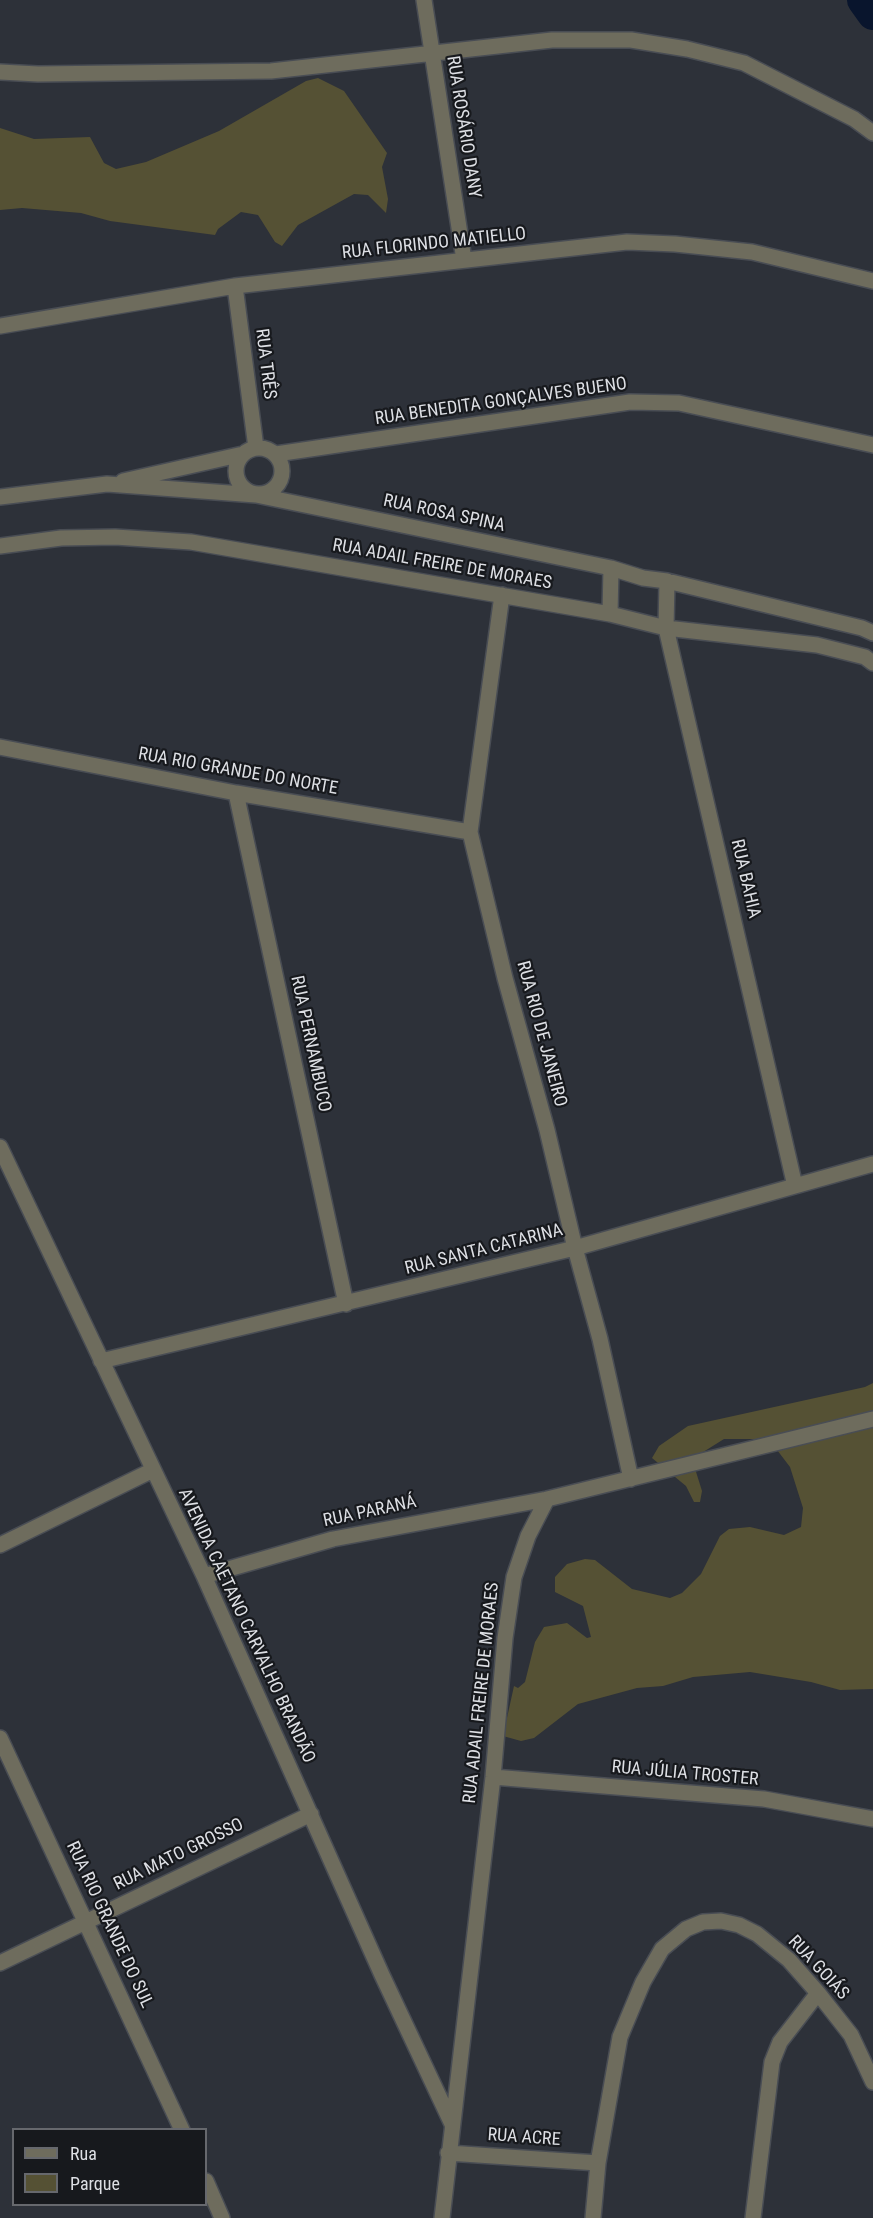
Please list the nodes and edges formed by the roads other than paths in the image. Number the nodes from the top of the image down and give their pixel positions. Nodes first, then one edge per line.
1 (424, 0) edge
2 (431, 52) junction
3 (0, 72) edge
4 (873, 133) edge
5 (464, 260) junction
6 (873, 281) edge
7 (235, 286) junction
8 (0, 327) edge
9 (873, 445) edge
10 (250, 451) junction
11 (276, 454) junction
12 (107, 484) junction
13 (256, 495) junction
14 (0, 498) edge
15 (0, 546) edge
16 (610, 568) junction
17 (667, 581) junction
18 (502, 595) junction
19 (610, 614) junction
20 (666, 628) junction
21 (873, 633) edge
22 (873, 663) edge
23 (0, 747) edge
24 (236, 793) junction
25 (470, 832) junction
26 (0, 1147) edge
27 (873, 1164) edge
28 (795, 1186) junction
29 (574, 1248) junction
30 (346, 1304) junction
31 (100, 1361) junction
32 (873, 1419) edge
33 (153, 1470) junction
34 (631, 1479) junction
35 (547, 1498) junction
36 (0, 1545) edge
37 (204, 1576) junction
38 (0, 1738) edge
39 (493, 1777) junction
40 (310, 1814) junction
41 (873, 1819) edge
42 (86, 1921) junction
43 (0, 1963) edge
44 (818, 1993) junction
45 (873, 2082) edge
46 (452, 2124) junction
47 (181, 2128) edge
48 (448, 2153) junction
49 (598, 2163) junction
50 (207, 2183) edge
51 (222, 2218) edge
52 (442, 2218) edge
53 (593, 2218) edge
54 (753, 2218) edge

1 - 2 street, RUA ROSÁRIO DANY
2 - 3 street
2 - 4 street
2 - 5 street, RUA ROSÁRIO DANY
5 - 6 street, RUA FLORINDO MATIELLO
5 - 7 street, RUA FLORINDO MATIELLO
7 - 8 street, RUA FLORINDO MATIELLO
7 - 10 street, RUA TRÊS
9 - 11 street, RUA BENEDITA GONÇALVES BUENO
10 - 11 street
10 - 12 street
10 - 13 street
11 - 13 street
12 - 13 street, RUA ROSA SPINA
12 - 14 street, RUA ROSA SPINA
13 - 16 street, RUA ROSA SPINA
15 - 18 street, RUA ADAIL FREIRE DE MORAES
16 - 17 street, RUA ROSA SPINA
16 - 19 street
17 - 20 street, RUA BAHIA
17 - 21 street, RUA ROSA SPINA
18 - 19 street, RUA ADAIL FREIRE DE MORAES
18 - 25 street, RUA RIO DE JANEIRO
19 - 20 street, RUA ADAIL FREIRE DE MORAES
20 - 22 street, RUA ADAIL FREIRE DE MORAES
20 - 28 street, RUA BAHIA
23 - 24 street, RUA RIO GRANDE DO NORTE
24 - 25 street, RUA RIO GRANDE DO NORTE
24 - 30 street, RUA PERNAMBUCO
25 - 29 street, RUA RIO DE JANEIRO
26 - 31 street, AVENIDA CAETANO CARVALHO BRANDÃO
27 - 28 street, RUA SANTA CATARINA
28 - 29 street, RUA SANTA CATARINA
29 - 30 street, RUA SANTA CATARINA
29 - 34 street, RUA RIO DE JANEIRO
30 - 31 street, RUA SANTA CATARINA
31 - 33 street, AVENIDA CAETANO CARVALHO BRANDÃO
32 - 34 street
33 - 36 street
33 - 37 street, AVENIDA CAETANO CARVALHO BRANDÃO
34 - 35 street
35 - 37 street, RUA PARANÁ
35 - 39 street, RUA ADAIL FREIRE DE MORAES
37 - 40 street, AVENIDA CAETANO CARVALHO BRANDÃO
38 - 42 street, RUA RIO GRANDE DO SUL
39 - 41 street, RUA JÚLIA TROSTER
39 - 46 street, RUA ADAIL FREIRE DE MORAES
40 - 42 street, RUA MATO GROSSO
40 - 46 street, AVENIDA CAETANO CARVALHO BRANDÃO
42 - 43 street, RUA MATO GROSSO
42 - 47 street, RUA RIO GRANDE DO SUL
44 - 45 street, RUA GOIÁS
44 - 49 street, RUA GOIÁS
44 - 54 street
46 - 48 street, RUA ADAIL FREIRE DE MORAES
48 - 49 street, RUA ACRE
48 - 52 street, RUA ADAIL FREIRE DE MORAES
49 - 53 street
50 - 51 street

